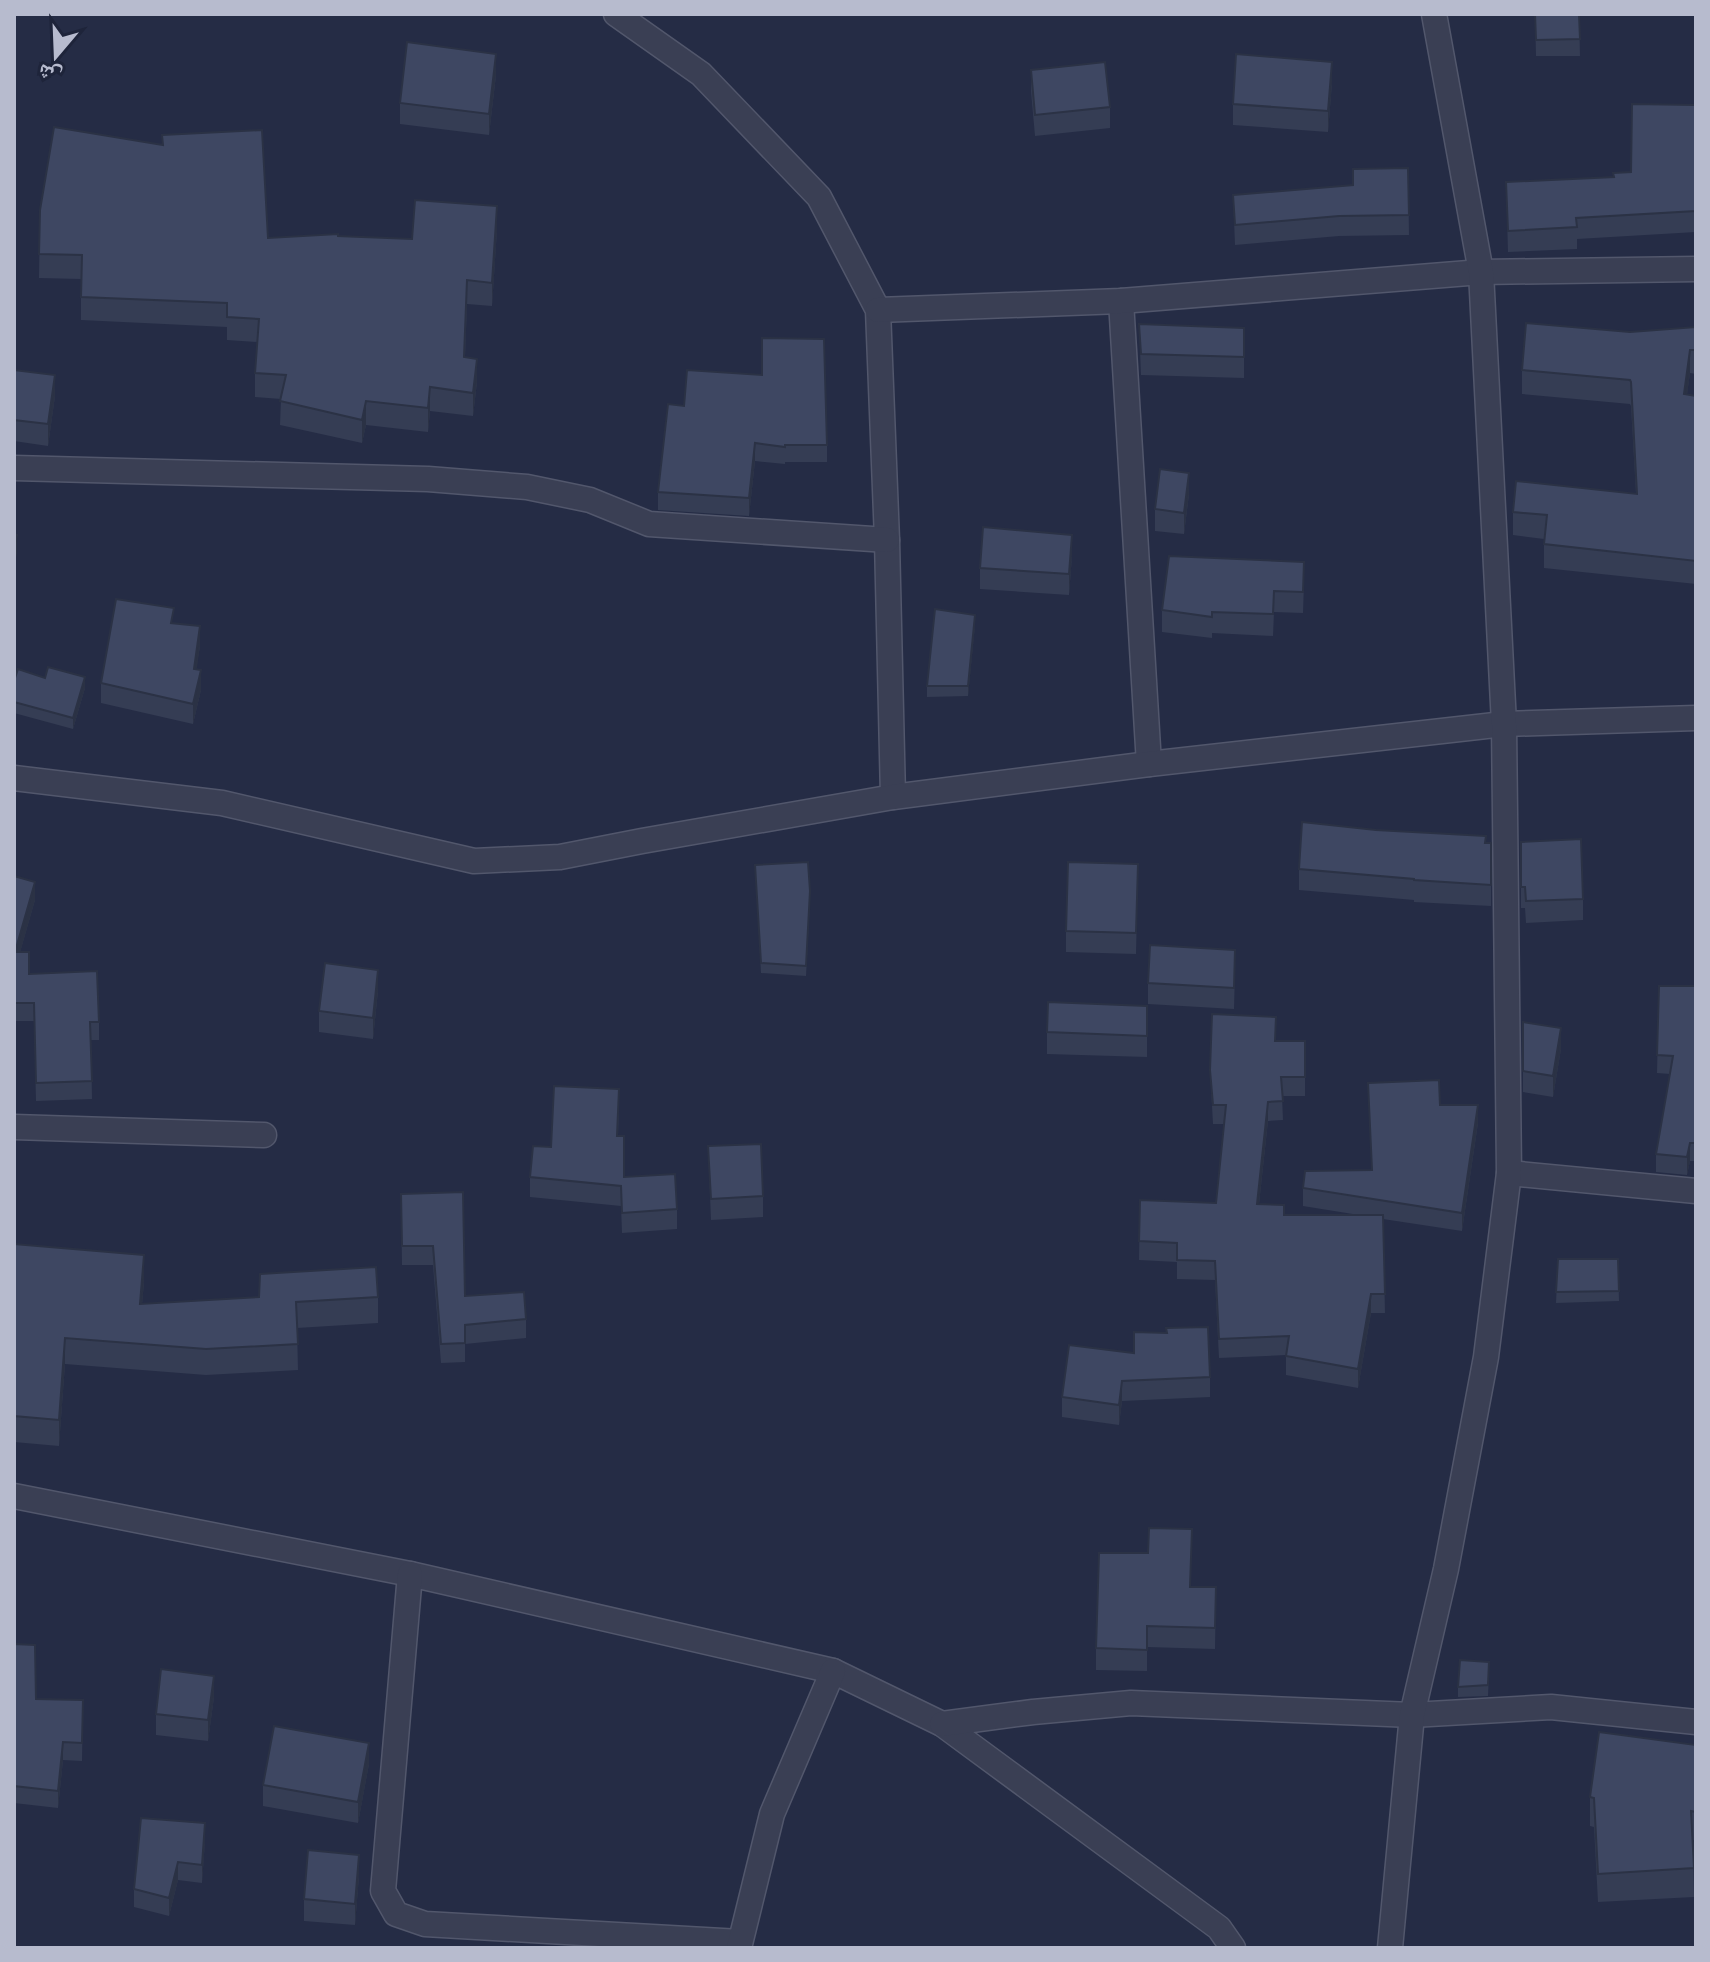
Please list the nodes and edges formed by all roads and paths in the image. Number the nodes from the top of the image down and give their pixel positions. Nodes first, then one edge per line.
1 (616, 14) edge
2 (1434, 14) edge
3 (1696, 269) edge
4 (1481, 272) junction
5 (1121, 301) junction
6 (878, 310) junction
7 (14, 468) edge
8 (887, 540) junction
9 (1696, 718) edge
10 (1504, 724) junction
11 (1149, 764) junction
12 (14, 778) edge
13 (893, 797) junction
14 (14, 1127) edge
15 (264, 1135) dead end
16 (1509, 1173) junction
17 (1696, 1191) edge
18 (14, 1496) edge
19 (410, 1574) junction
20 (833, 1671) junction
21 (1412, 1715) junction
22 (1696, 1722) edge
23 (942, 1724) junction
24 (740, 1945) edge
25 (1233, 1948) edge
26 (1390, 1948) edge

1 - 6 street
2 - 4 street
3 - 4 street
4 - 5 street
4 - 10 street
5 - 6 street
5 - 11 street
6 - 8 street
7 - 8 street
8 - 13 street
9 - 10 street
10 - 11 street
10 - 16 street
11 - 13 street
12 - 13 street
14 - 15 street
16 - 17 street
16 - 21 street
18 - 19 street
19 - 20 street
19 - 24 street
20 - 23 street
20 - 24 street
21 - 22 street
21 - 23 street
21 - 26 street
23 - 25 street

